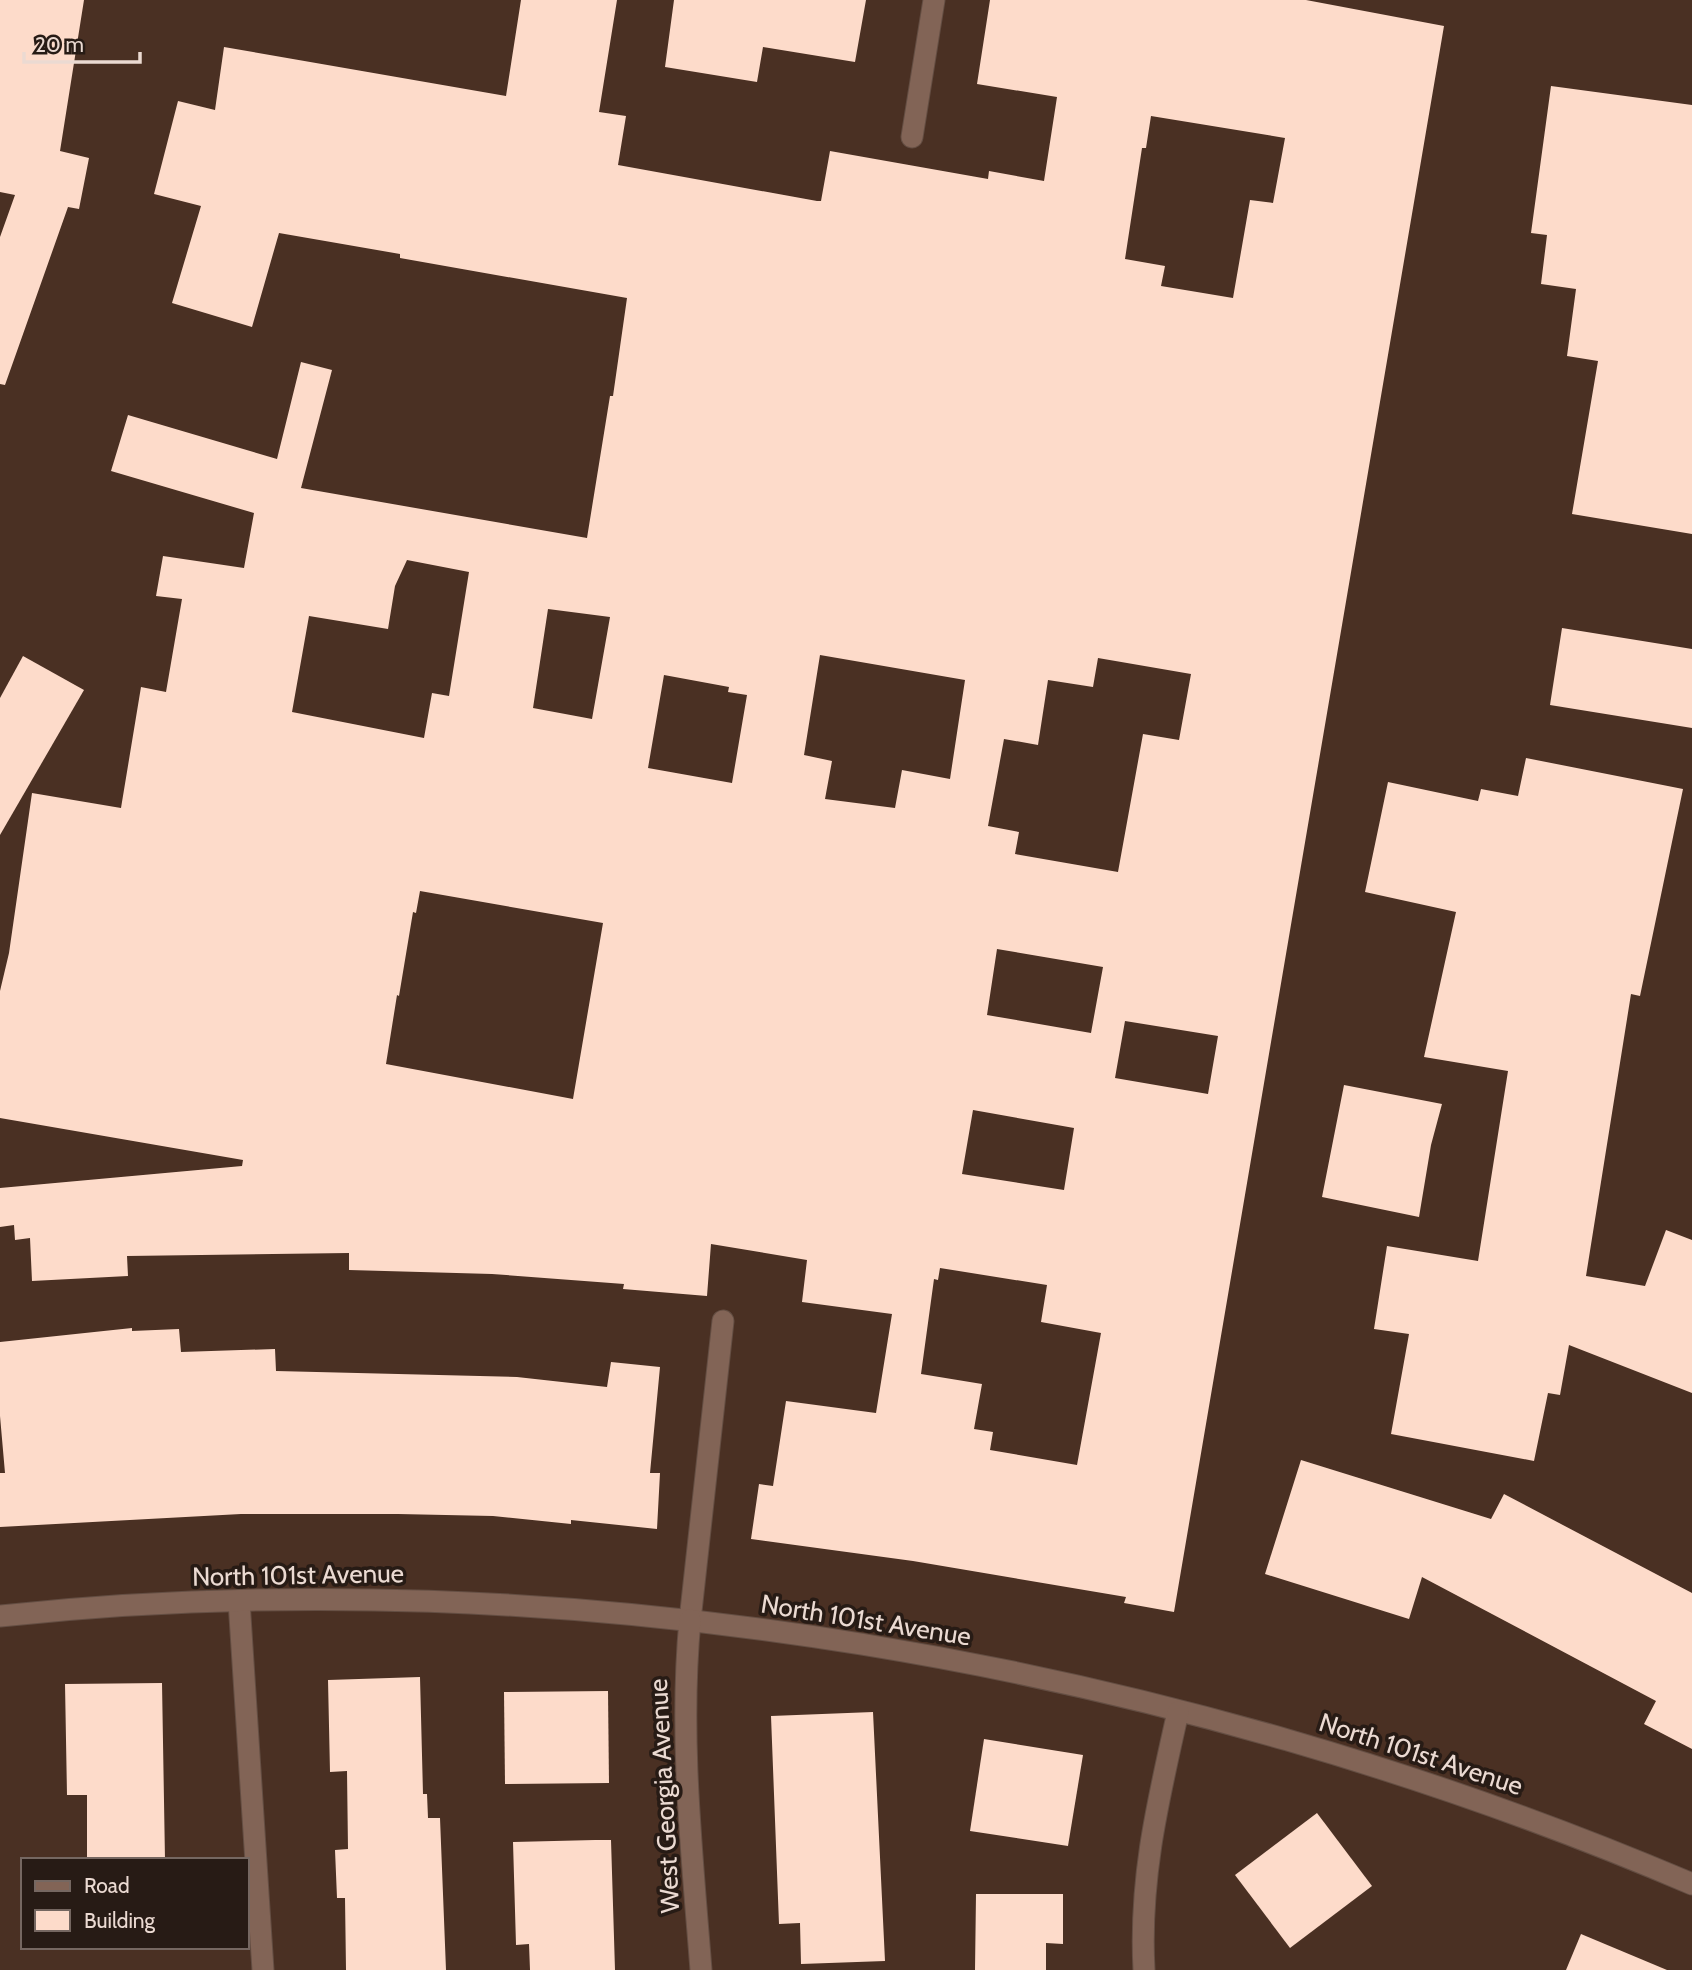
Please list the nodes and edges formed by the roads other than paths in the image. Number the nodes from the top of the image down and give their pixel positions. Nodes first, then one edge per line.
1 (934, 0) edge
2 (912, 137) dead end
3 (723, 1321) dead end
4 (239, 1601) junction
5 (0, 1616) edge
6 (690, 1620) junction
7 (1178, 1712) junction
8 (1692, 1884) edge
9 (263, 1970) edge
10 (701, 1970) edge
11 (1144, 1970) edge

1 - 2 street
3 - 6 street, West Georgia Avenue
4 - 5 street, North 101st Avenue
4 - 6 street, North 101st Avenue
4 - 9 street
6 - 7 street, North 101st Avenue
6 - 10 street, West Georgia Avenue
7 - 8 street, North 101st Avenue
7 - 11 street

